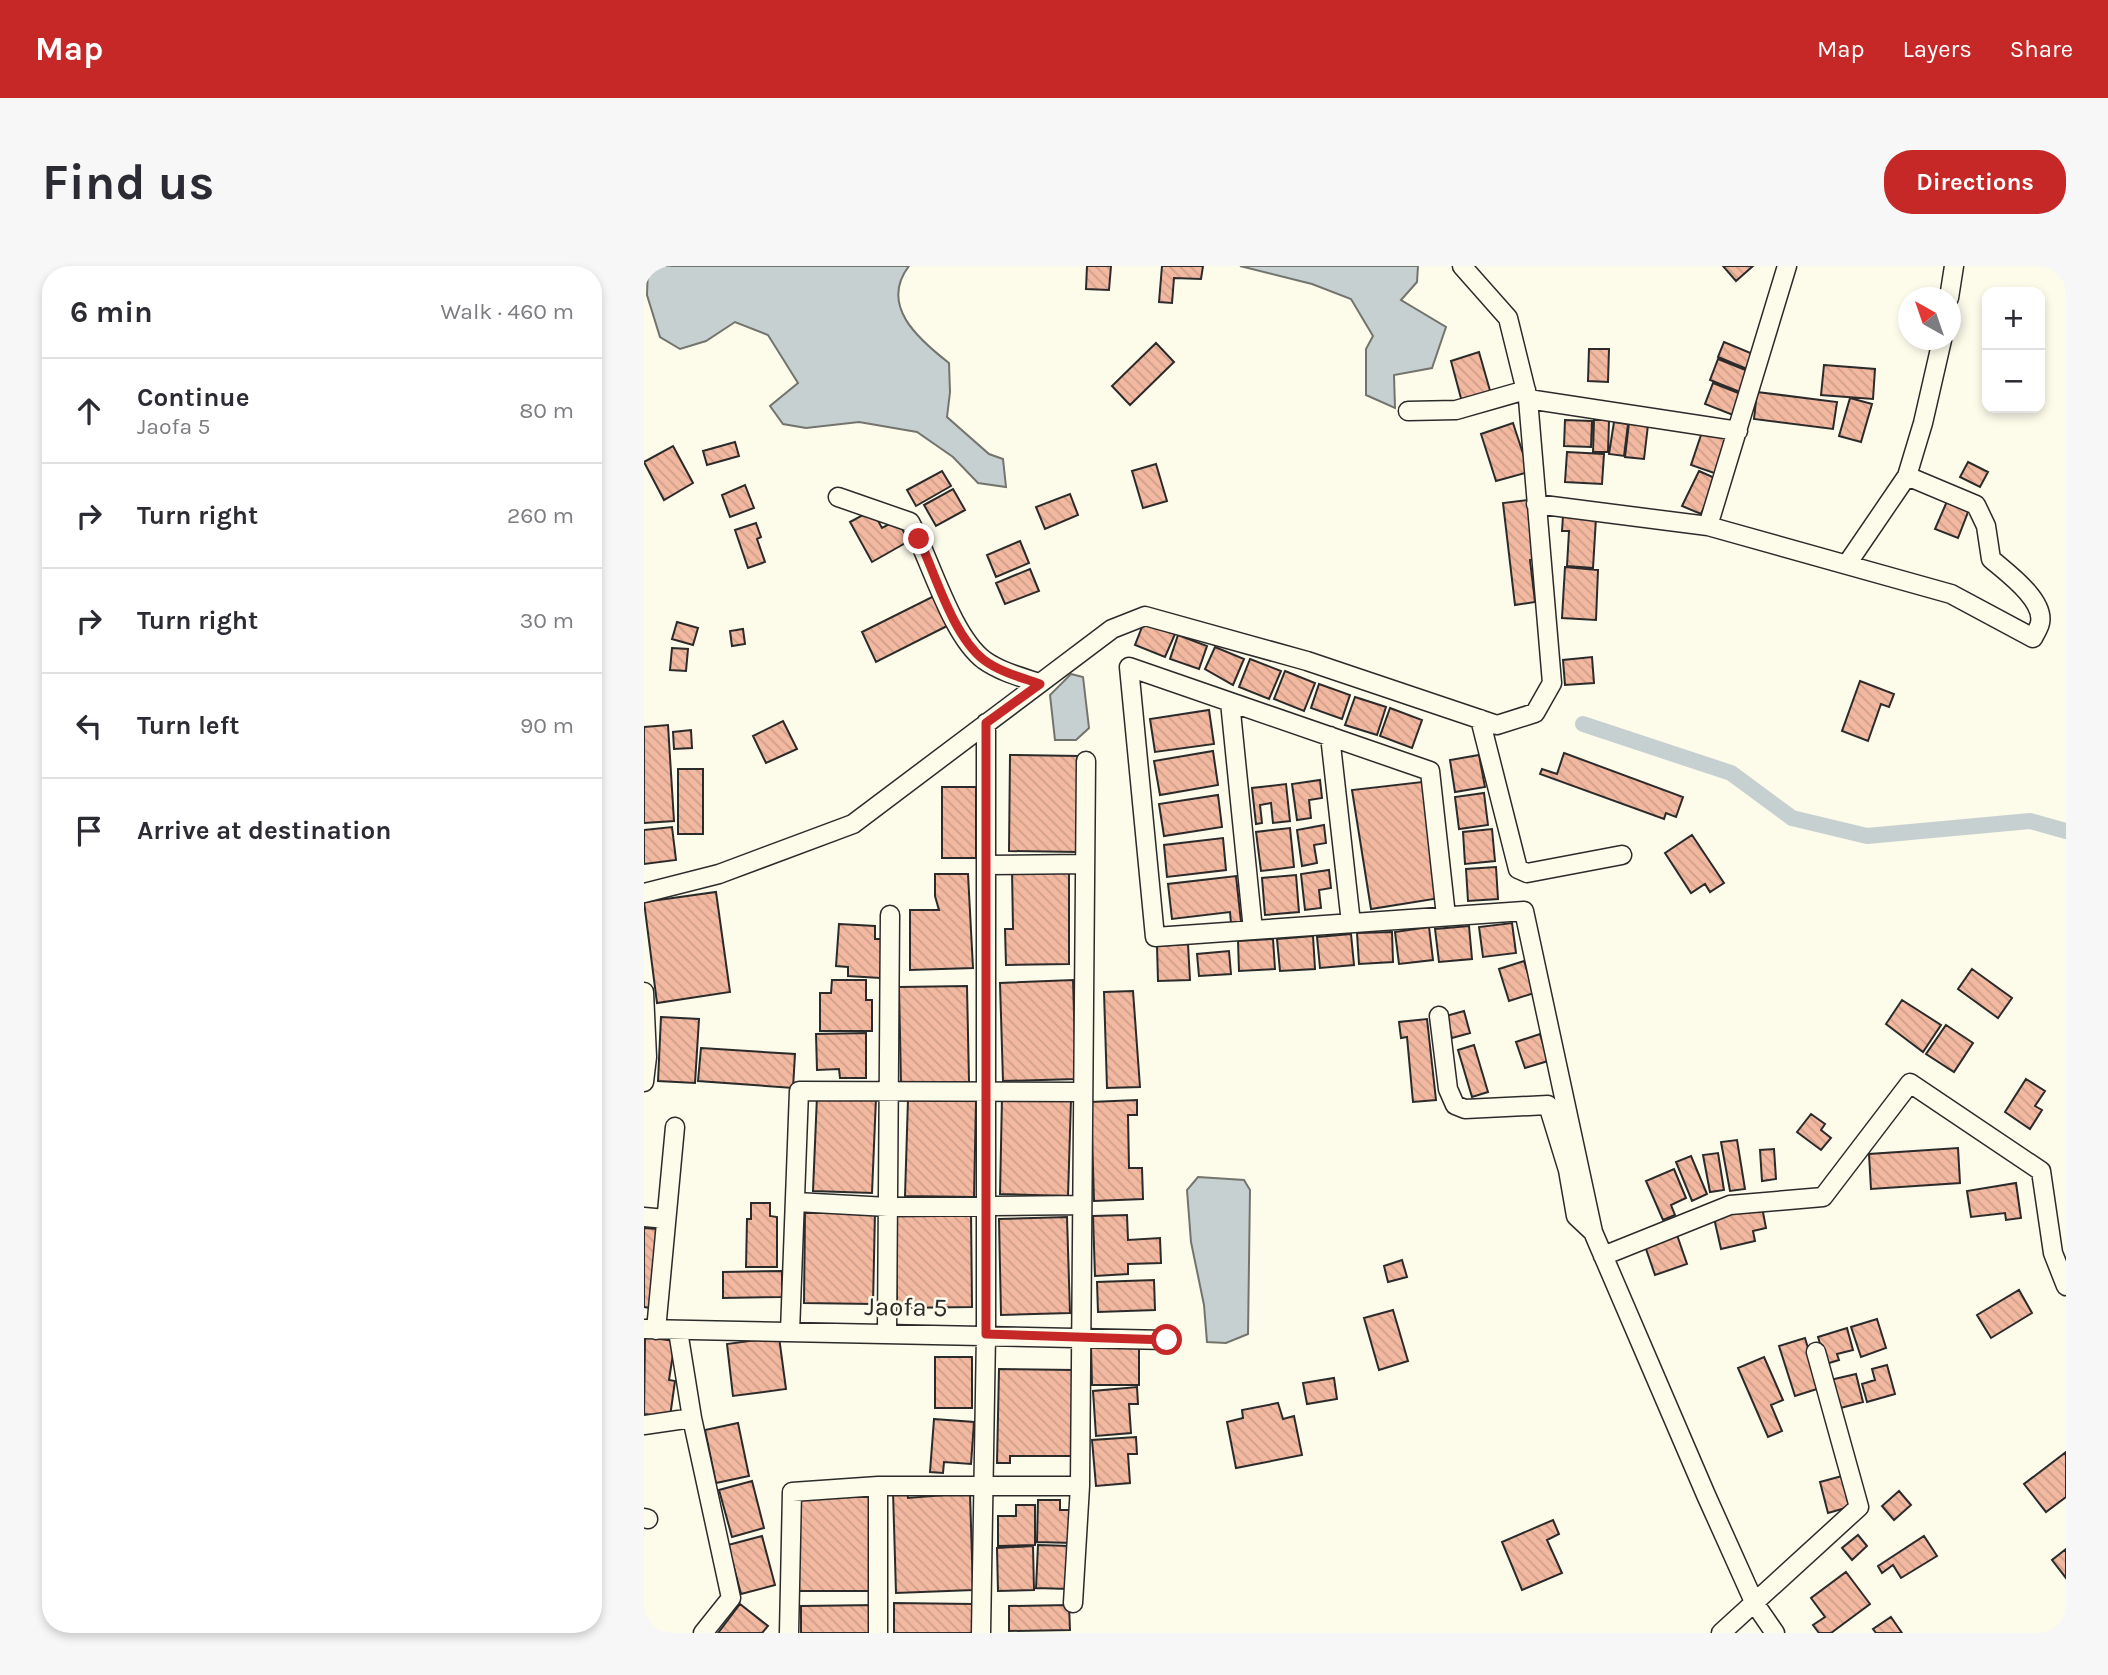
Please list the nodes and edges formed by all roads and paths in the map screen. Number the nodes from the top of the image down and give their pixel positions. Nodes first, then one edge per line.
1 (1462, 266) edge
2 (1787, 266) edge
3 (1954, 266) edge
4 (1951, 287) edge
5 (1940, 350) edge
6 (1527, 395) junction
7 (1408, 411) dead end
8 (1738, 431) junction
9 (1907, 476) junction
10 (838, 497) dead end
11 (1536, 504) junction
12 (1708, 526) junction
13 (1847, 564) junction
14 (1040, 684) junction
15 (1230, 702) junction
16 (1480, 719) junction
17 (986, 723) junction
18 (1331, 736) junction
19 (1086, 761) dead end
20 (1622, 855) dead end
21 (1083, 864) junction
22 (986, 865) junction
23 (644, 894) edge
24 (890, 915) dead end
25 (1446, 916) junction
26 (1352, 923) junction
27 (1253, 930) junction
28 (644, 992) edge
29 (1439, 1016) dead end
30 (645, 1057) edge
31 (644, 1082) edge
32 (889, 1092) junction
33 (1082, 1092) junction
34 (986, 1093) junction
35 (675, 1126) dead end
36 (796, 1202) junction
37 (1082, 1205) junction
38 (986, 1206) junction
39 (888, 1207) junction
40 (644, 1217) edge
41 (666, 1219) junction
42 (1593, 1232) junction
43 (1603, 1256) junction
44 (2066, 1286) edge
45 (650, 1330) edge
46 (678, 1331) junction
47 (790, 1332) junction
48 (887, 1334) junction
49 (986, 1334) junction
50 (1080, 1337) junction
51 (1167, 1340) dead end
52 (1816, 1352) dead end
53 (692, 1418) junction
54 (644, 1425) edge
55 (982, 1485) junction
56 (878, 1486) junction
57 (1080, 1486) junction
58 (1073, 1603) dead end
59 (1755, 1604) junction
60 (702, 1633) edge
61 (789, 1633) edge
62 (878, 1633) edge
63 (981, 1633) edge
64 (1721, 1633) edge
65 (1775, 1633) edge

1 - 6 street
2 - 8 street
3 - 4 street
5 - 9 street
6 - 7 street
6 - 8 street
6 - 11 street
8 - 12 street
9 - 13 street
9 - 13 street
10 - 14 street
11 - 12 street
11 - 16 street
12 - 13 street
14 - 16 street
14 - 17 street
15 - 18 street
15 - 27 street
15 - 27 street
16 - 20 street
17 - 22 street
17 - 23 street
18 - 25 street
18 - 26 street
19 - 21 street
21 - 22 street
21 - 33 street
22 - 34 street
24 - 32 street
25 - 26 street
25 - 42 street
26 - 27 street
28 - 30 street
29 - 42 street
30 - 31 street
32 - 34 street
32 - 36 street
32 - 39 street
33 - 34 street
33 - 37 street
34 - 38 street
35 - 41 street
36 - 39 street
36 - 47 street
37 - 38 street
37 - 50 street
38 - 39 street
38 - 49 street
39 - 48 street
40 - 41 street
41 - 45 street
42 - 43 street
43 - 44 street
43 - 59 street
45 - 46 street, Jaofa 5
46 - 47 street, Jaofa 5
46 - 53 street
47 - 48 street, Jaofa 5
48 - 49 street, Jaofa 5
49 - 50 street, Jaofa 5
49 - 55 street
50 - 51 street, Jaofa 5
50 - 57 street
52 - 59 street
53 - 54 street
53 - 60 street
55 - 56 street
55 - 57 street
55 - 63 street
56 - 61 street
56 - 62 street
57 - 58 street
59 - 64 street
59 - 65 street

